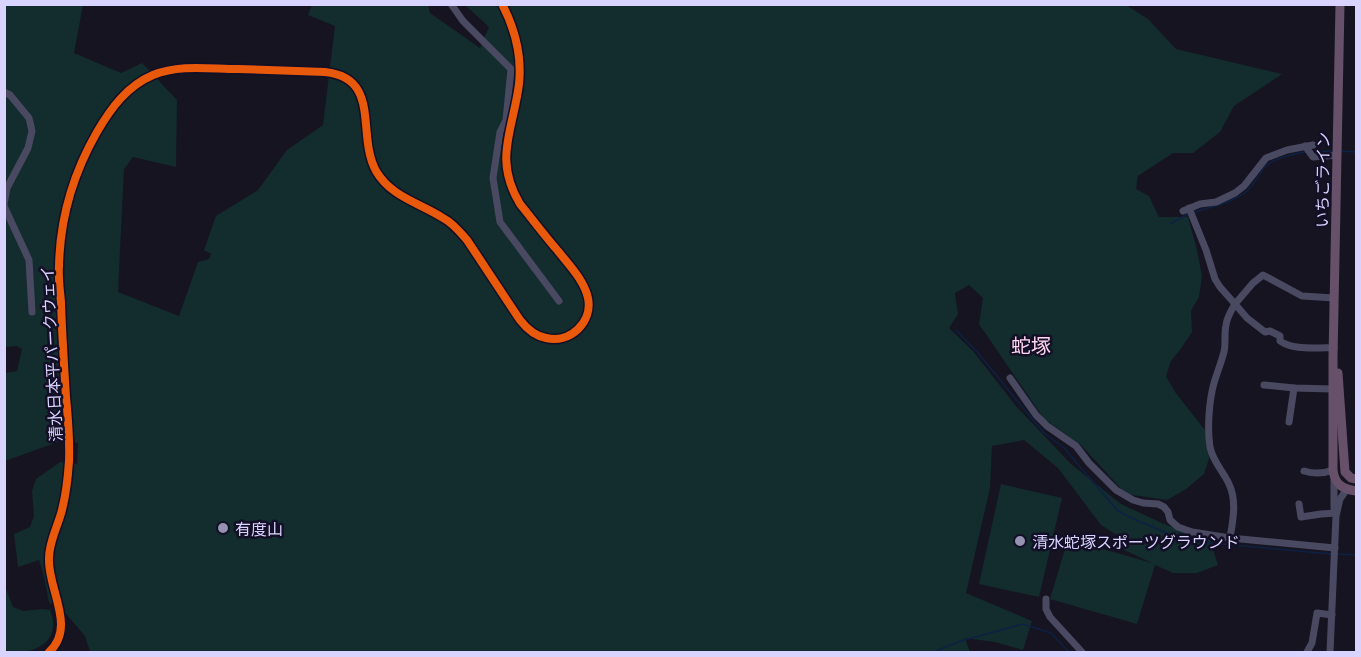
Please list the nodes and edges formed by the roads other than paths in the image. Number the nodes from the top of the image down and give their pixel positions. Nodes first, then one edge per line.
1 (451, 4) edge
2 (502, 4) edge
3 (1340, 4) edge
4 (4, 93) edge
5 (1337, 155) junction
6 (4, 205) edge
7 (1334, 298) junction
8 (559, 301) dead end
9 (1235, 304) junction
10 (32, 312) dead end
11 (1333, 352) junction
12 (1010, 378) dead end
13 (1264, 385) dead end
14 (1294, 388) junction
15 (1332, 389) junction
16 (1289, 422) dead end
17 (1343, 435) junction
18 (1333, 448) junction
19 (1344, 461) junction
20 (1304, 471) dead end
21 (1356, 479) edge
22 (1342, 483) edge
23 (1299, 504) dead end
24 (1336, 514) junction
25 (1230, 538) junction
26 (1335, 548) junction
27 (1046, 599) dead end
28 (1332, 615) junction
29 (49, 652) edge
30 (1082, 652) edge
31 (1307, 652) edge
32 (1330, 652) edge

1 - 8 street
2 - 29 street, 清水日本平パークウェイ
3 - 5 highway, いちごライン
4 - 6 street
5 - 7 highway, いちごライン
5 - 9 street
6 - 10 street
7 - 9 street
7 - 11 highway, いちごライン
9 - 11 street
9 - 25 street
11 - 15 highway, いちごライン
11 - 17 highway, いちごライン
12 - 25 street
13 - 14 street
14 - 15 street
14 - 16 street
15 - 18 highway, いちごライン
17 - 18 highway
17 - 19 highway, いちごライン
18 - 22 highway, いちごライン
19 - 21 highway
19 - 22 street
20 - 22 street
22 - 24 street
22 - 24 street
23 - 24 street
24 - 26 street
25 - 26 street
26 - 28 street
27 - 30 street
28 - 31 street
28 - 32 street

